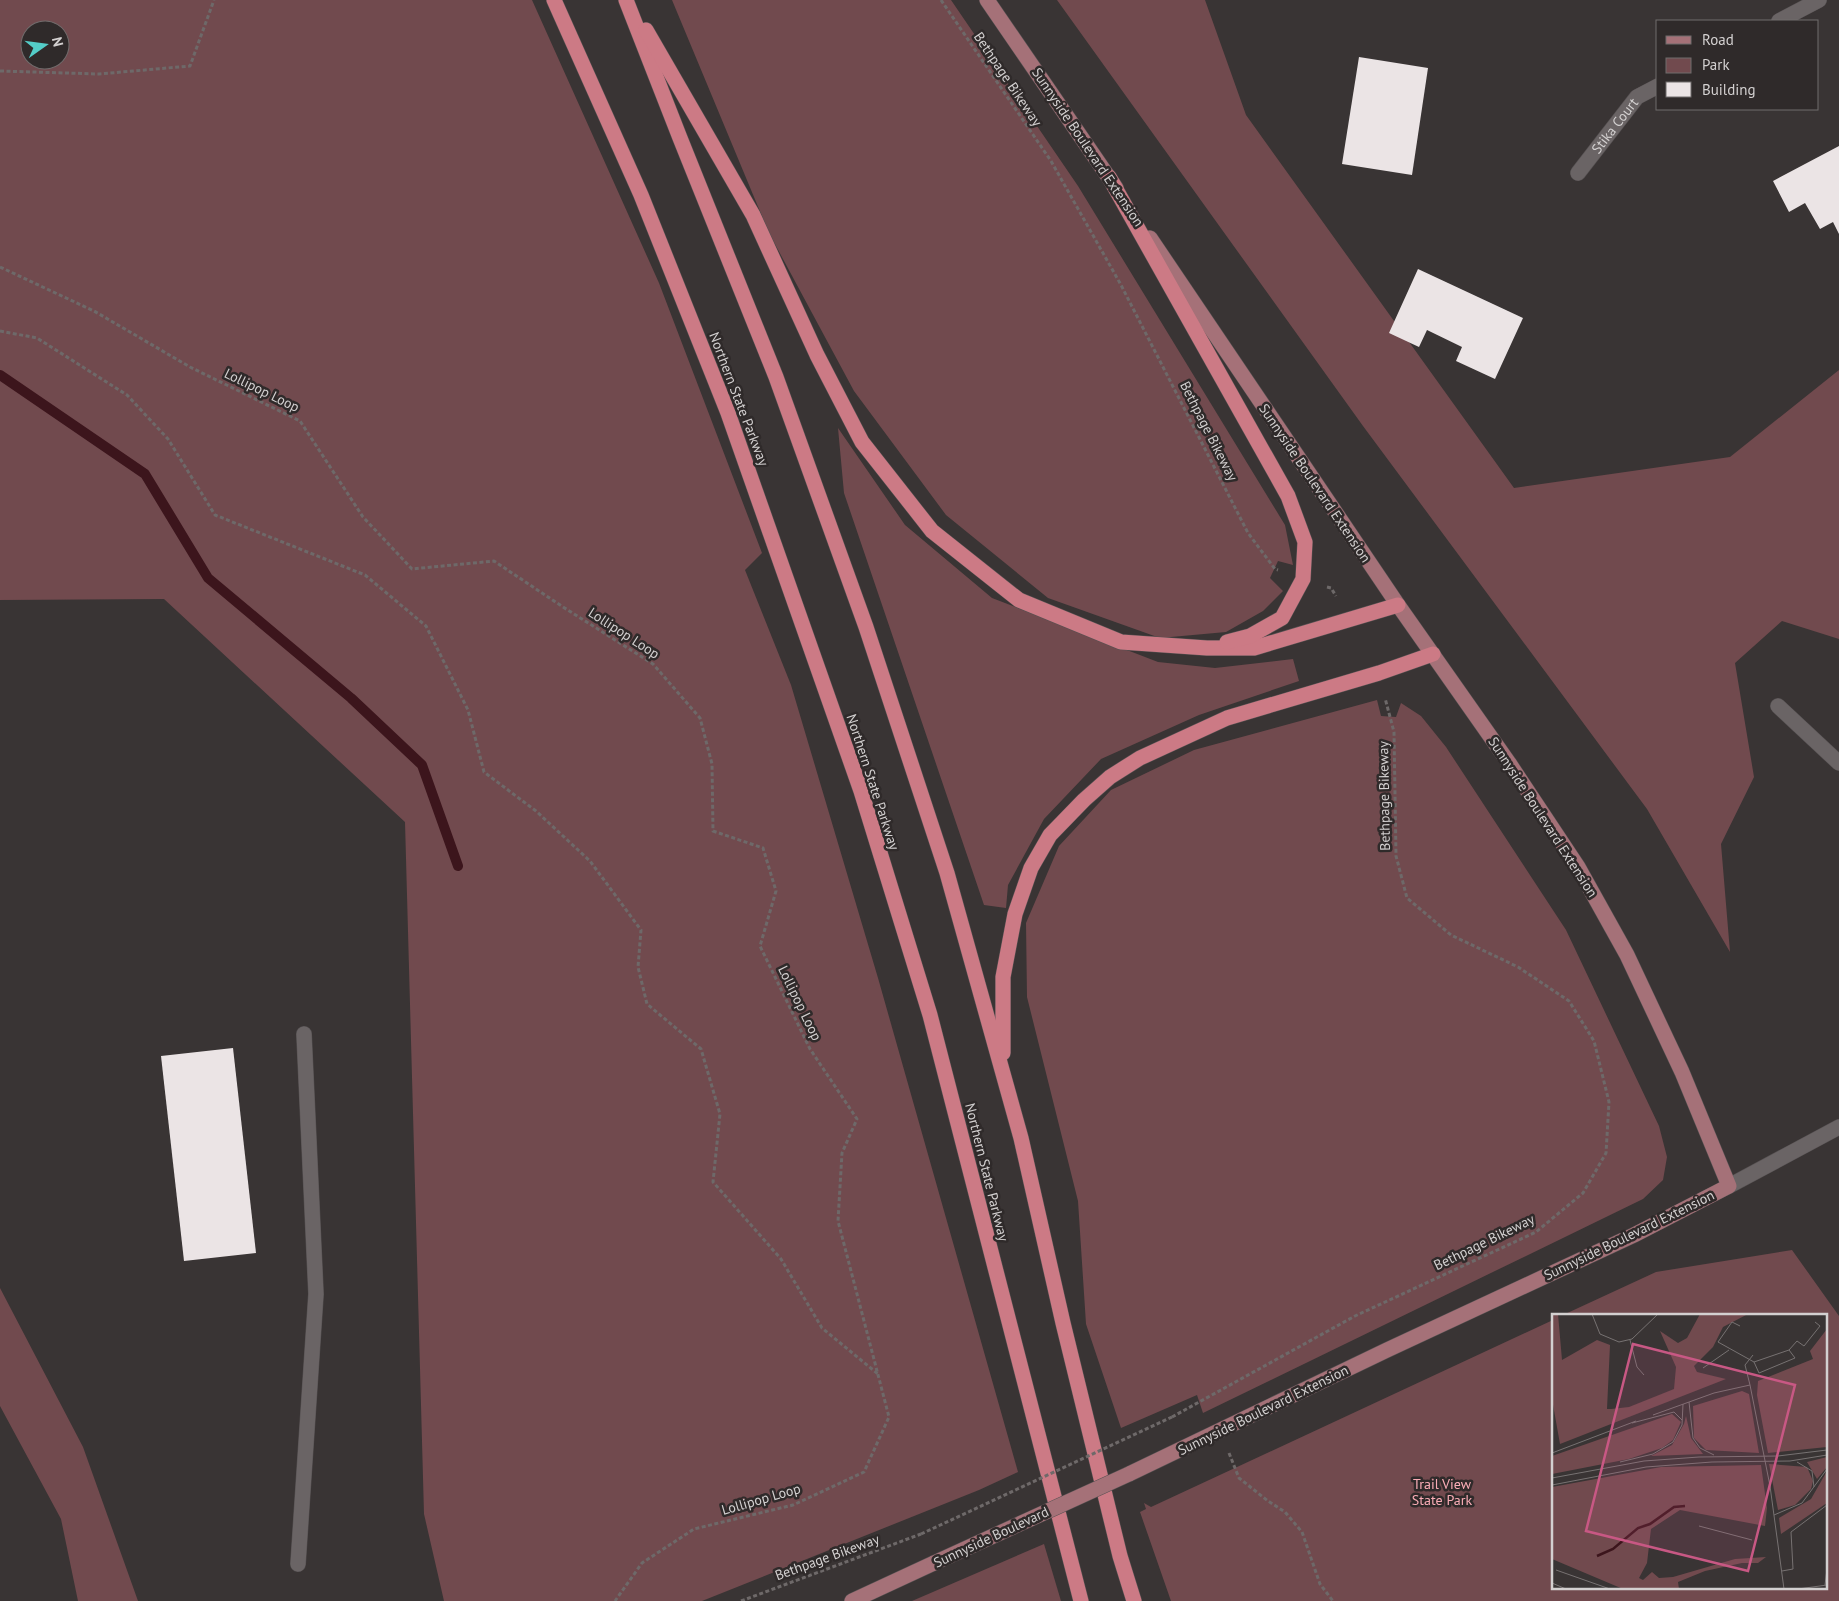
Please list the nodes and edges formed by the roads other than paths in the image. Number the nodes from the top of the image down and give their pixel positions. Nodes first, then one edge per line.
1 (554, 0) edge
2 (627, 0) edge
3 (987, 0) edge
4 (1819, 0) edge
5 (1781, 20) edge
6 (1656, 87) edge
7 (1578, 173) dead end
8 (1109, 177) junction
9 (1398, 605) junction
10 (1208, 648) junction
11 (1433, 654) junction
12 (1778, 706) dead end
13 (1839, 763) edge
14 (304, 1034) dead end
15 (1005, 1082) junction
16 (1839, 1127) edge
17 (1729, 1186) junction
18 (1129, 1474) joint
19 (298, 1564) dead end
20 (852, 1601) edge
21 (1081, 1601) edge
22 (1134, 1601) edge

1 - 21 highway, Northern State Parkway
2 - 10 highway
2 - 15 highway
3 - 8 main road, Sunnyside Boulevard Extension
4 - 5 street
6 - 7 street, Stika Court
8 - 9 main road, Sunnyside Boulevard Extension
8 - 10 highway
9 - 10 highway
9 - 11 main road, Sunnyside Boulevard Extension
11 - 15 highway
11 - 17 main road, Sunnyside Boulevard Extension
12 - 13 street
14 - 19 street
15 - 22 highway
16 - 17 street
17 - 18 main road, Sunnyside Boulevard Extension
18 - 20 main road, Sunnyside Boulevard, bridge

